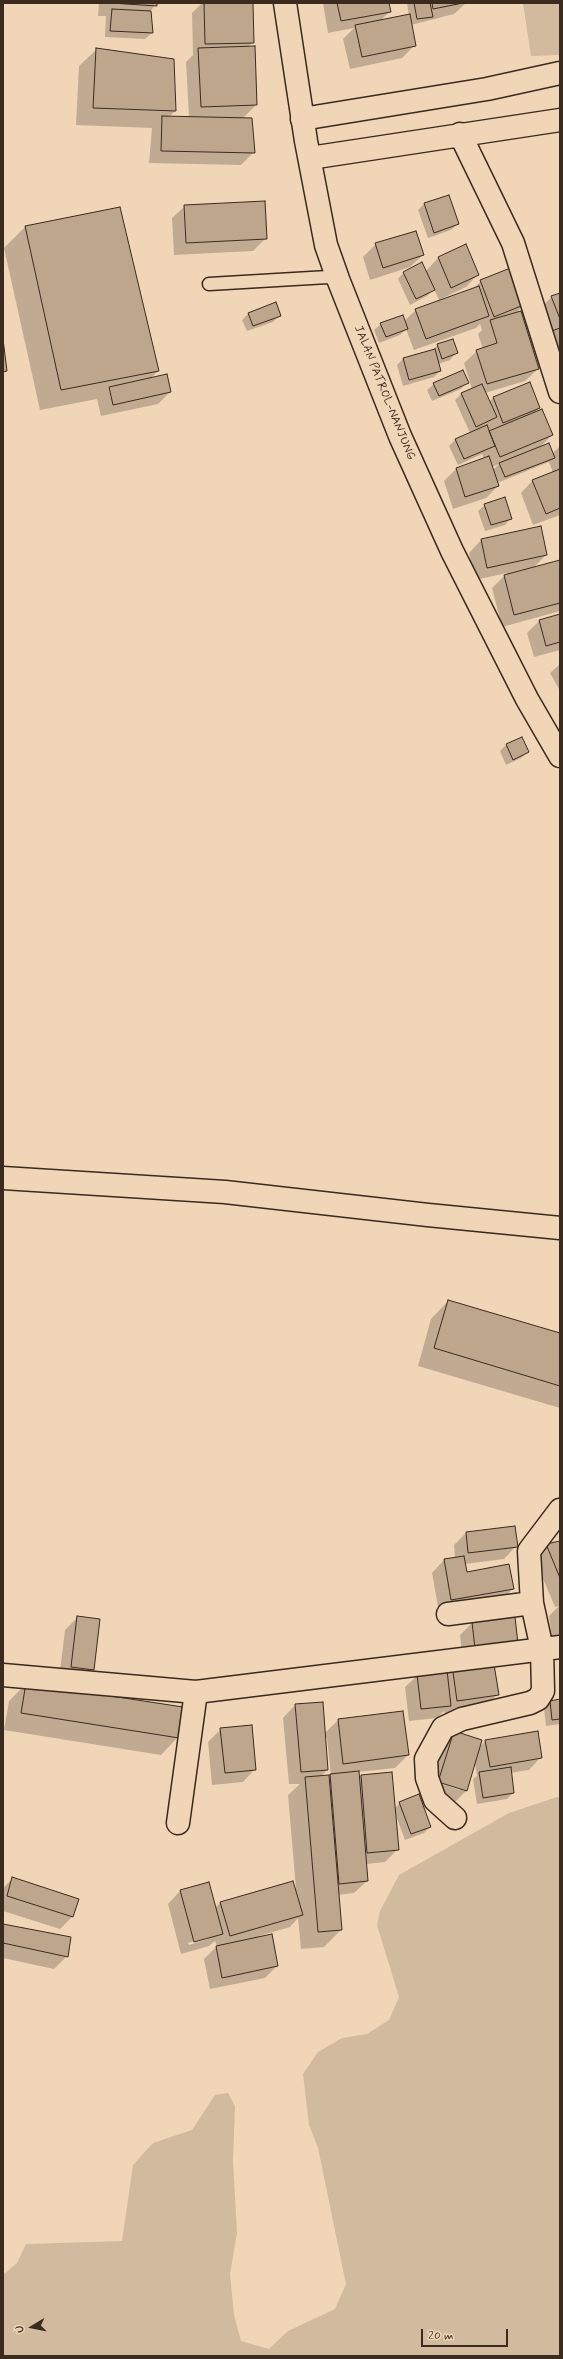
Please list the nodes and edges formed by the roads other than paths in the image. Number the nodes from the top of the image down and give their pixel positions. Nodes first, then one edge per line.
1 (285, 3) edge
2 (560, 73) edge
3 (302, 118) junction
4 (560, 120) edge
5 (460, 134) junction
6 (310, 158) junction
7 (338, 279) junction
8 (209, 284) dead end
9 (560, 392) edge
10 (560, 756) edge
11 (3, 1178) edge
12 (560, 1228) edge
13 (560, 1510) edge
14 (532, 1603) junction
15 (448, 1614) dead end
16 (551, 1648) edge
17 (3, 1675) edge
18 (196, 1692) junction
19 (455, 1818) dead end
20 (178, 1823) dead end

1 - 3 street, JALAN PATROL-NANJUNG
2 - 3 street
3 - 6 street, JALAN PATROL-NANJUNG
4 - 5 street
5 - 6 street
5 - 9 street
6 - 7 street, JALAN PATROL-NANJUNG
7 - 8 lane
7 - 10 street, JALAN PATROL-NANJUNG
11 - 12 street
13 - 14 street
14 - 15 street
14 - 16 street
16 - 18 street
16 - 19 street
17 - 18 street
18 - 20 street

